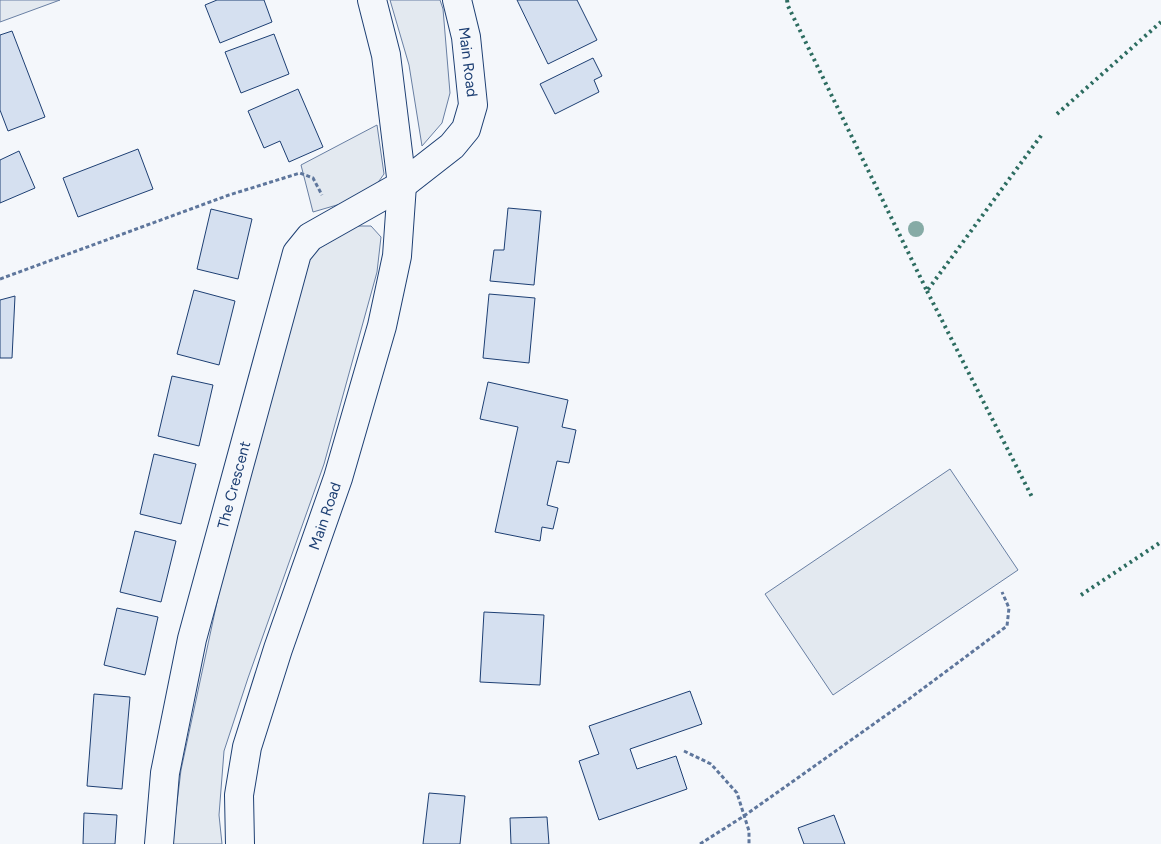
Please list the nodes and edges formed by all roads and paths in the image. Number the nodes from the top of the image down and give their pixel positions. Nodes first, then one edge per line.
1 (372, 0) edge
2 (457, 0) edge
3 (402, 185) junction
4 (336, 223) junction
5 (0, 279) edge
6 (1002, 592) dead end
7 (684, 751) dead end
8 (744, 816) junction
9 (159, 844) edge
10 (240, 844) edge
11 (700, 844) edge
12 (748, 844) edge

1 - 3 street, Main Road
2 - 3 street, Main Road
3 - 4 street, The Crescent
3 - 10 street, Main Road
4 - 5 path
4 - 9 street, The Crescent
6 - 8 path
7 - 8 path
8 - 11 path
8 - 12 path

